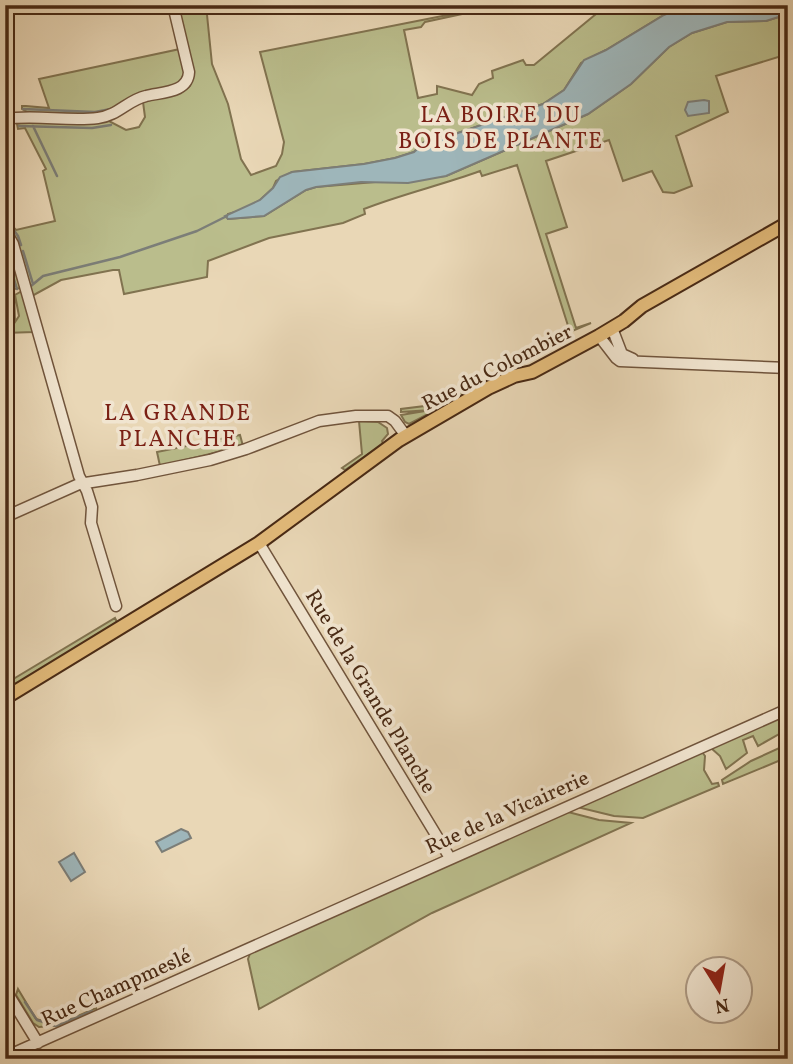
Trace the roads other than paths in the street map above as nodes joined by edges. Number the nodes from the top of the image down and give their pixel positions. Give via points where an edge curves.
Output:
1 (173, 5) edge
2 (5, 119) edge
3 (788, 223) edge
4 (5, 230) edge
5 (612, 328) junction
6 (599, 336) junction
7 (654, 362) junction
8 (788, 368) edge
9 (403, 438) junction
10 (83, 483) junction
11 (5, 517) edge
12 (259, 543) junction
13 (116, 606) dead end
14 (5, 698) edge
15 (788, 709) edge
16 (450, 858) junction
17 (242, 951) joint
18 (5, 989) edge
19 (38, 1043) junction
20 (5, 1057) edge

1 - 2 street via 189,72 181,88 141,97 99,118
3 - 5 main road, Rue du Colombier via 642,306
4 - 10 street via 13,244
5 - 6 main road, Rue du Colombier
5 - 7 street via 625,357
6 - 7 street via 620,361
6 - 9 main road, Rue du Colombier via 532,372 488,388
7 - 8 street
9 - 10 street via 392,418 338,417 210,460
9 - 12 main road, Rue du Colombier
10 - 11 street
10 - 13 street
12 - 14 main road, Rue du Colombier
12 - 16 street, Rue de la Grande Planche
15 - 16 street, Rue de la Vicairerie
16 - 17 street, Rue de la Vicairerie
17 - 19 street, Rue Champmeslé
18 - 19 street
19 - 20 street, Rue Champmeslé

